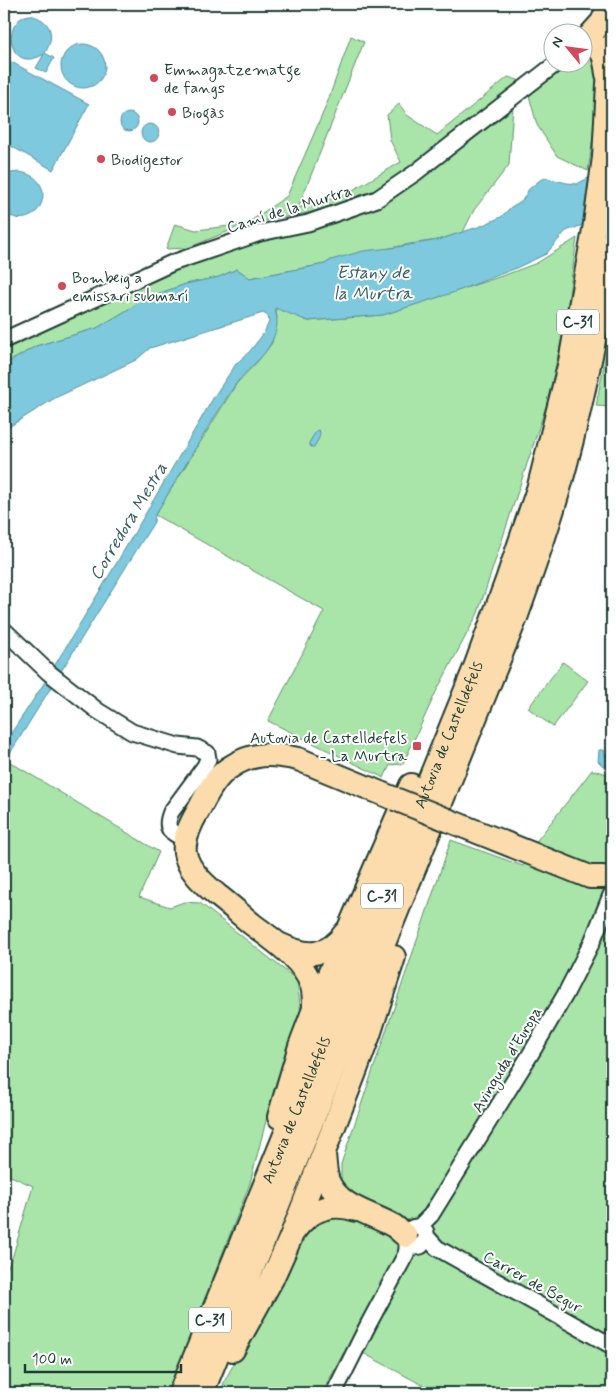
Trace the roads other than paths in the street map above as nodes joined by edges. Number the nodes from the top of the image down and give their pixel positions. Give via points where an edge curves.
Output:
1 (610, 4) edge
2 (594, 31) edge
3 (594, 45) edge
4 (612, 45) edge
5 (545, 72) edge
6 (608, 84) junction
7 (612, 244) edge
8 (612, 275) edge
9 (602, 305) junction
10 (4, 340) edge
11 (507, 580) junction
12 (4, 630) edge
13 (432, 828) junction
14 (186, 839) junction
15 (606, 883) edge
16 (349, 926) junction
17 (278, 944) junction
18 (314, 1009) junction
19 (324, 1154) junction
20 (254, 1212) junction
21 (363, 1212) junction
22 (416, 1237) junction
23 (290, 1239) junction
24 (612, 1346) edge
25 (180, 1393) edge
26 (202, 1393) edge
27 (211, 1393) edge
28 (334, 1393) edge

1 - 2 highway
3 - 6 highway via 602,52
4 - 6 highway, Autovia de Castelldefels / C-31
5 - 10 street, Camí de la Murtra via 377,199 172,263
6 - 11 highway, Autovia de Castelldefels / C-31 via 604,157 595,224 570,362 539,486
7 - 9 highway, Autovia de Castelldefels / C-31
8 - 9 highway
9 - 13 highway, Autovia de Castelldefels / C-31 via 559,488 539,553
11 - 16 highway via 411,783
11 - 20 highway, Autovia de Castelldefels / C-31
12 - 14 street via 53,676 98,711 132,732 207,753 205,766 167,820 172,833
13 - 19 highway via 418,886 369,1036
13 - 26 highway, Autovia de Castelldefels / C-31
14 - 15 highway, bridge via 190,825 226,770 251,756 266,754 298,759
14 - 17 highway via 185,854 198,878
15 - 22 street, Avinguda d'Europa via 602,917 565,994
16 - 17 highway via 335,944 322,952 307,954
16 - 18 highway
17 - 18 highway via 304,972 311,986
18 - 20 highway via 290,1076
19 - 21 highway via 332,1188 343,1200
19 - 23 highway
20 - 25 highway, Autovia de Castelldefels / C-31
21 - 22 highway
21 - 23 highway via 339,1206 316,1211 301,1222
22 - 24 street, Carrer de Begur
22 - 28 street, Avinguda d'Europa
23 - 27 highway

